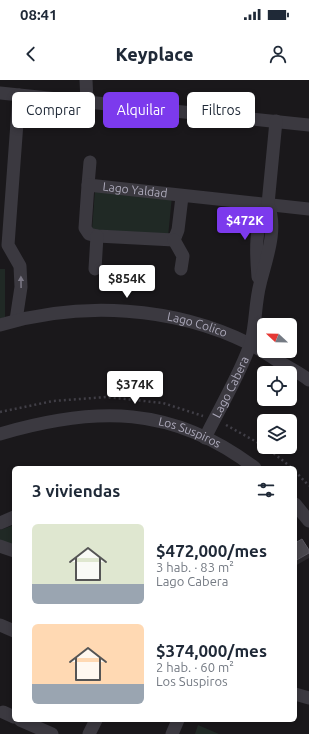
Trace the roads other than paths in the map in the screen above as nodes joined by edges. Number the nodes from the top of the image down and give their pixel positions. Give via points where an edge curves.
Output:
1 (86, 80) edge
2 (86, 92) edge
3 (0, 93) edge
4 (12, 94) edge
5 (95, 103) edge
6 (276, 121) junction
7 (309, 125) edge
8 (17, 128) edge
9 (90, 162) dead end
10 (88, 185) junction
11 (182, 197) junction
12 (268, 204) junction
13 (309, 209) edge
14 (97, 236) junction
15 (174, 240) junction
16 (4, 248) edge
17 (95, 269) dead end
18 (181, 269) dead end
19 (16, 320) junction
20 (0, 325) edge
21 (250, 344) junction
22 (309, 380) edge
23 (0, 434) edge
24 (205, 438) junction
25 (252, 466) edge
26 (297, 506) edge
27 (12, 518) edge
28 (309, 521) edge
29 (0, 523) edge
30 (0, 546) edge
31 (12, 550) edge
32 (0, 625) edge
33 (12, 630) edge
34 (297, 695) edge
35 (309, 698) edge
36 (95, 722) edge
37 (177, 722) edge
38 (25, 726) edge
39 (52, 734) edge
40 (89, 734) edge
41 (172, 734) edge

1 - 2 street
3 - 4 street
5 - 6 street
6 - 7 street
6 - 12 street, Lago Cabera
8 - 16 street
9 - 10 street, Lago Yaldad
10 - 11 street, Lago Yaldad
10 - 14 street, Lago Yaldad via 85,228 90,234
11 - 12 street, Lago Yaldad
11 - 15 street, Lago Yaldad via 178,230
12 - 13 street, Lago Yaldad
12 - 21 street, Lago Cabera via 272,216 272,231 259,287 255,327
14 - 15 street
14 - 17 street
15 - 18 street via 183,256
19 -> 16 street via 21,287 20,266
19 - 20 street, Lago Colico
19 - 21 street, Lago Colico via 81,311 144,313 190,322
21 - 22 street, Lago Colico
21 - 24 street, Lago Cabera
23 - 24 street, Los Suspiros via 68,418 102,415 142,418
24 - 25 street, Los Suspiros
26 - 28 street
27 - 29 street
30 - 31 street
32 - 33 street
34 - 35 street
36 - 40 street
37 - 41 street
38 - 39 street

